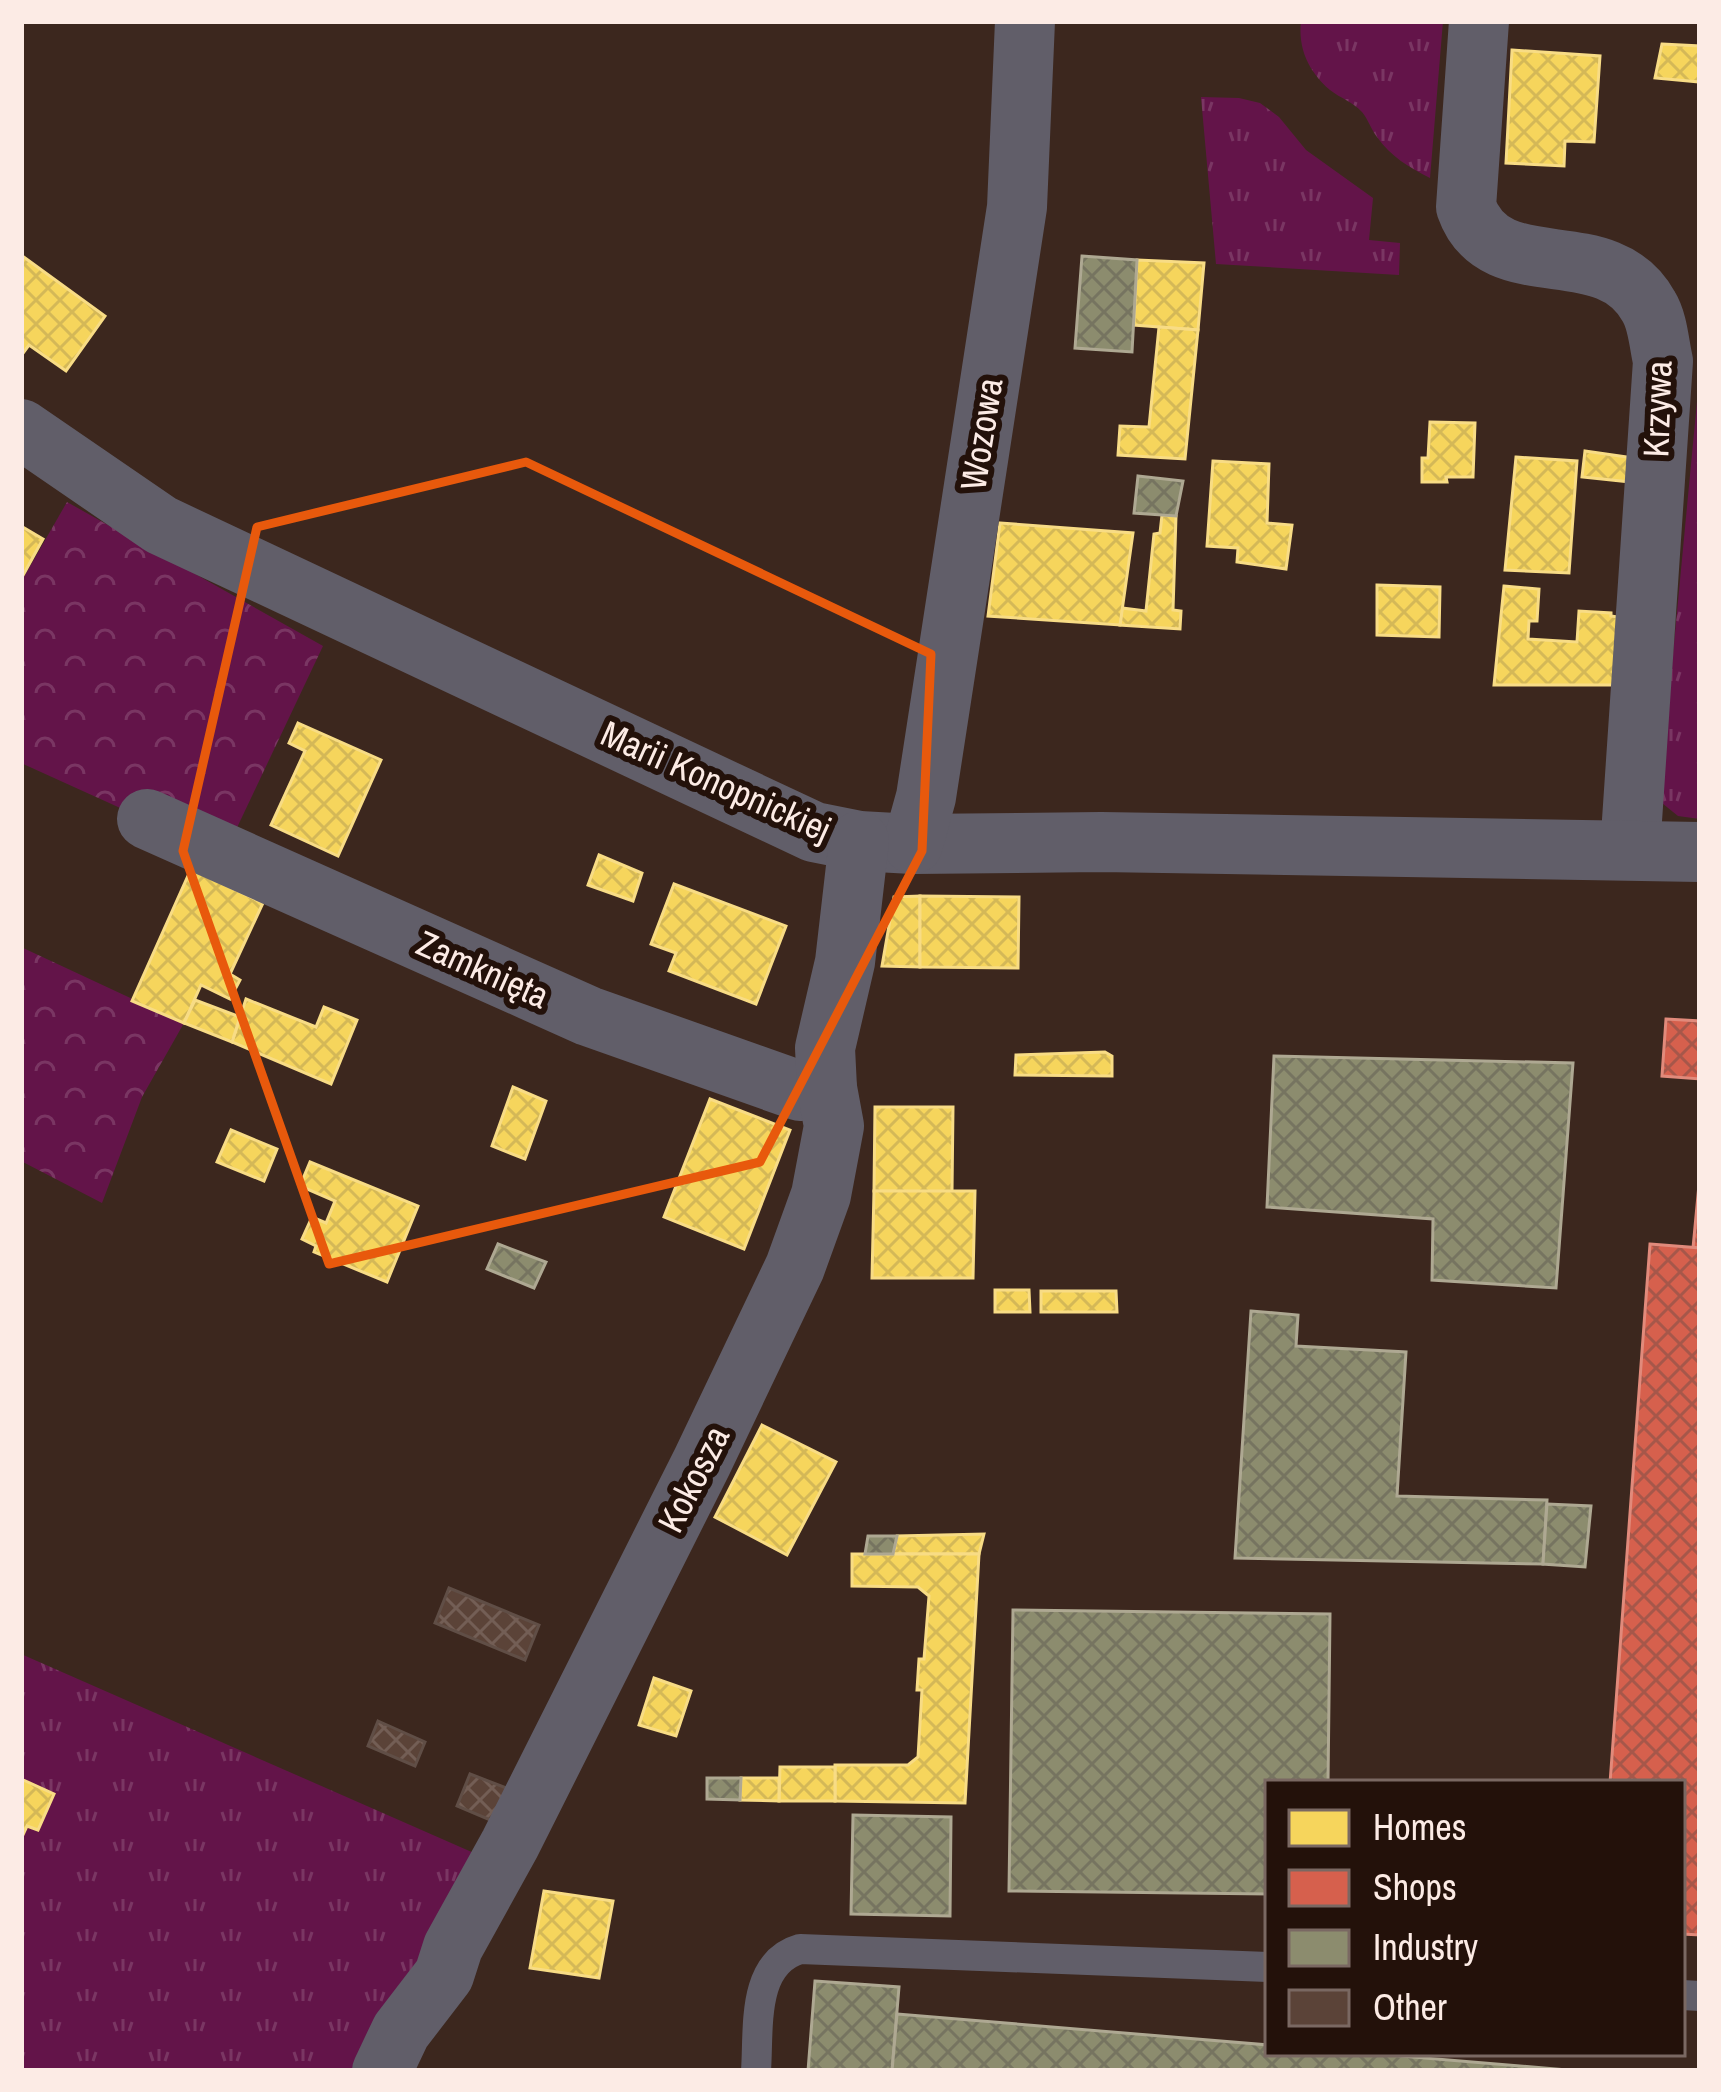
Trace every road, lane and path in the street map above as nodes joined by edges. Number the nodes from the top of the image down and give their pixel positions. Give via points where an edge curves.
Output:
1 (1025, 21) edge
2 (1479, 21) edge
3 (21, 429) edge
4 (148, 819) dead end
5 (886, 843) junction
6 (1630, 850) junction
7 (1700, 853) edge
8 (827, 1088) junction
9 (1265, 1967) edge
10 (382, 2071) edge
11 (756, 2071) edge

1 - 5 street, Wozowa via 1017,207 926,796
2 - 6 street, Krzywa via 1466,207 1472,225 1512,254 1579,261 1619,275 1651,310 1663,361
3 - 5 street, Marii Konopnickiej via 161,525 814,832
4 - 8 street, Zamknięta via 588,1016 800,1091
5 - 6 street, Marii Konopnickiej
5 - 8 street, Kokosza via 845,962 826,1048
6 - 7 street, Marii Konopnickiej
8 - 10 street, Kokosza via 833,1126 795,1267 444,1975
9 - 11 lane via 800,1949 786,1953 765,1979

